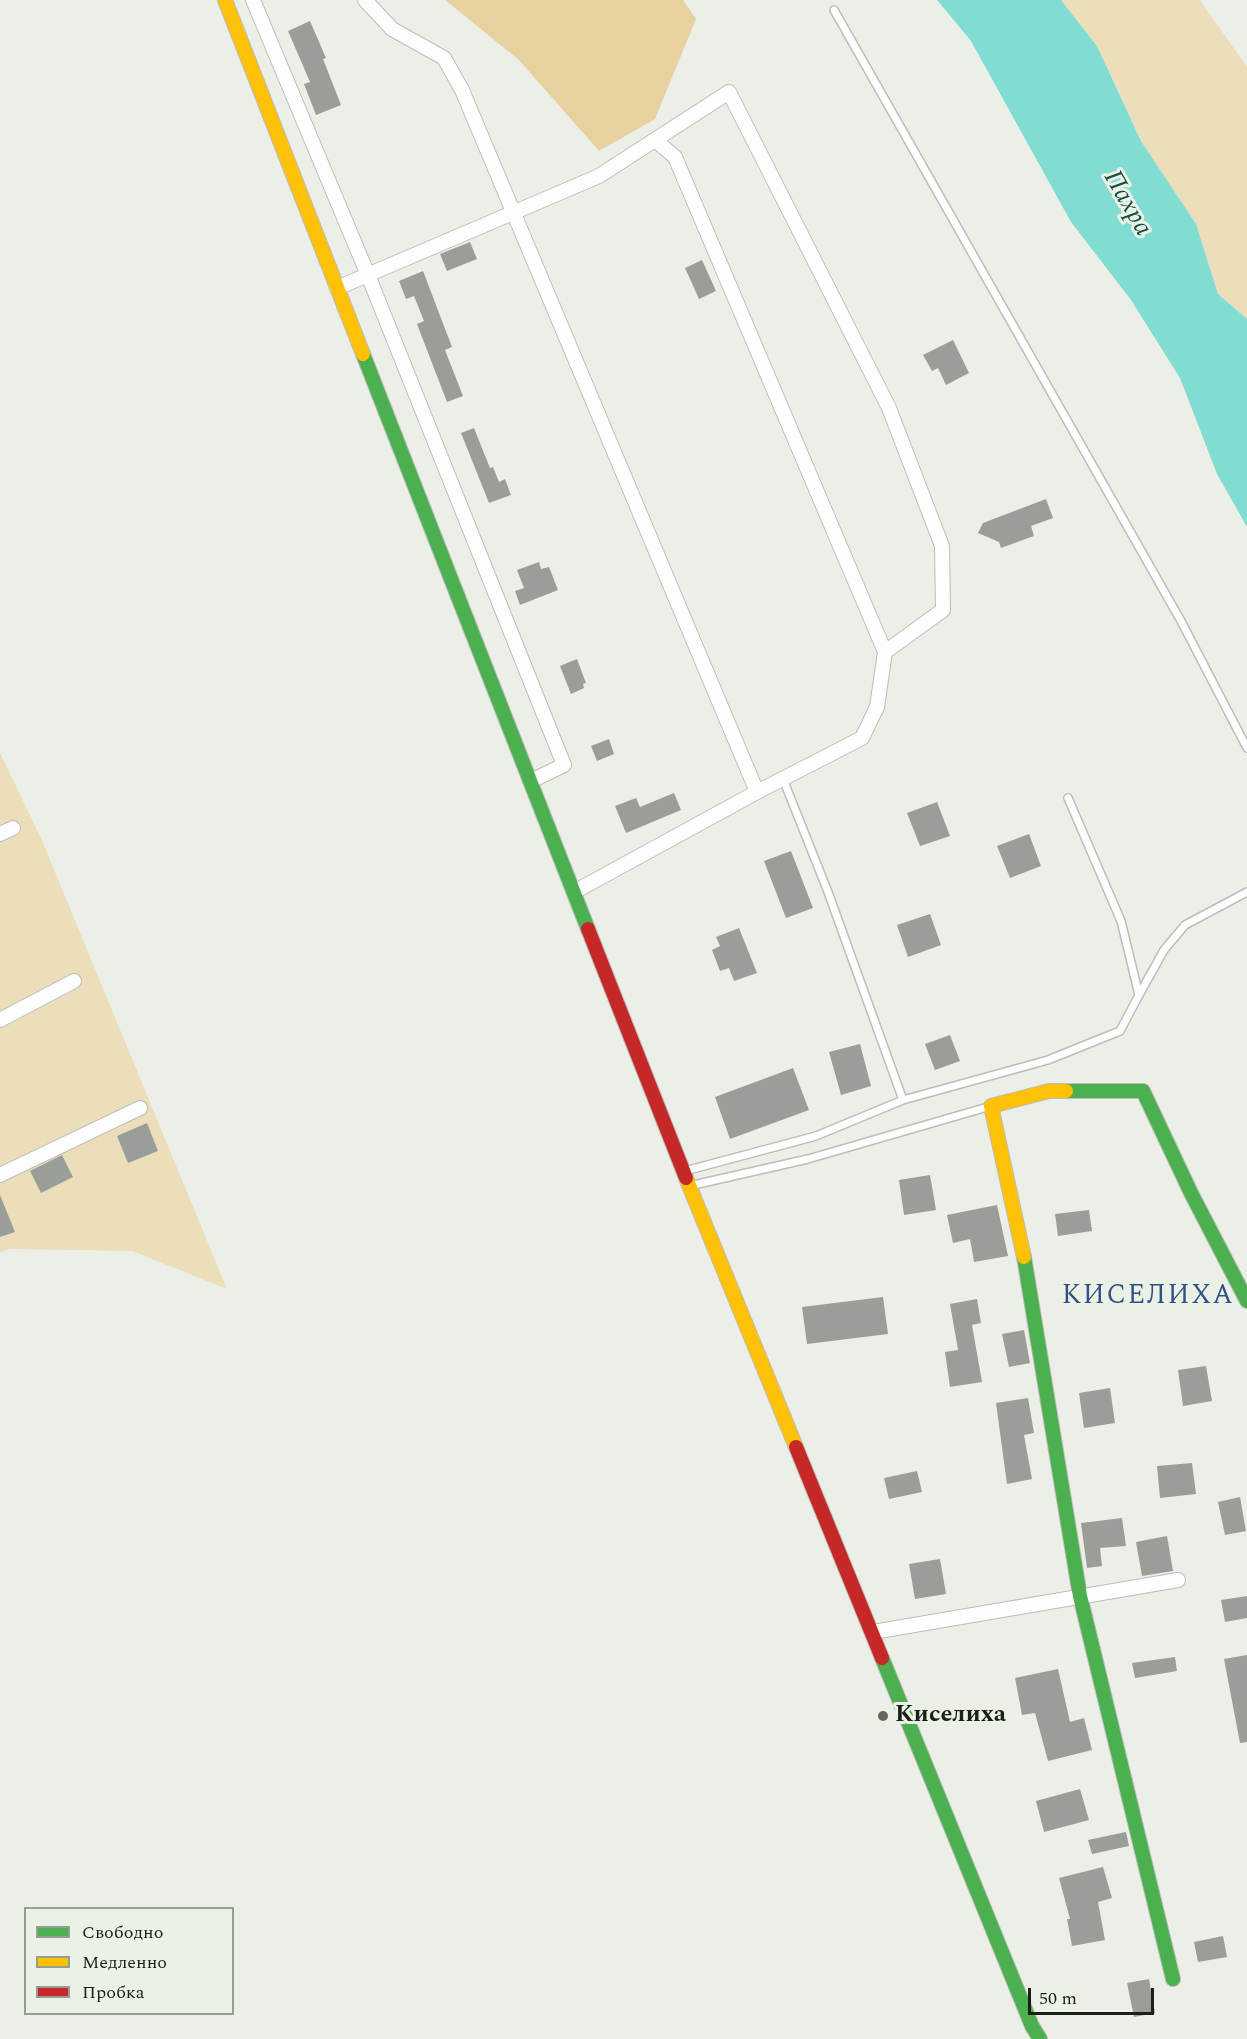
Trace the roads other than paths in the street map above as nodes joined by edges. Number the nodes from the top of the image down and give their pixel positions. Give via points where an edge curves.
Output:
1 (225, 0) edge
2 (253, 0) edge
3 (366, 0) edge
4 (834, 10) dead end
5 (655, 140) junction
6 (513, 213) junction
7 (368, 275) junction
8 (337, 288) junction
9 (885, 652) junction
10 (1247, 748) edge
11 (783, 779) junction
12 (531, 781) junction
13 (757, 792) junction
14 (1068, 798) dead end
15 (574, 892) junction
16 (1247, 892) edge
17 (74, 981) dead end
18 (1139, 995) junction
19 (0, 1020) edge
20 (903, 1100) junction
21 (991, 1106) junction
22 (140, 1108) dead end
23 (684, 1171) junction
24 (0, 1175) edge
25 (689, 1186) junction
26 (1247, 1301) edge
27 (1178, 1580) dead end
28 (1080, 1596) junction
29 (873, 1632) junction
30 (1173, 1979) dead end
31 (1040, 2039) edge

1 - 8 street
2 - 7 street
3 - 6 street via 392,29 444,58 462,90
4 - 10 lane via 1181,621
5 - 6 street via 598,176
5 - 9 street via 675,157
5 - 9 street via 729,92 889,408 942,546 943,610
6 - 7 street
6 - 13 street
7 - 8 street
7 - 12 street via 564,765
8 - 12 street
9 - 11 street via 877,707 862,738
11 - 13 street
11 - 20 lane
12 - 15 street
13 - 15 street
14 - 18 lane via 1121,921
15 - 23 street
16 - 18 lane via 1185,925 1164,950
17 - 19 street
18 - 20 lane via 1120,1030 1048,1060
20 - 23 lane via 816,1136
21 - 25 lane via 808,1159
21 - 26 street via 1049,1091 1143,1091
21 - 28 street via 1020,1232
22 - 24 street
23 - 25 street
25 - 29 street
27 - 28 street
28 - 29 street
28 - 30 street
29 - 31 street

